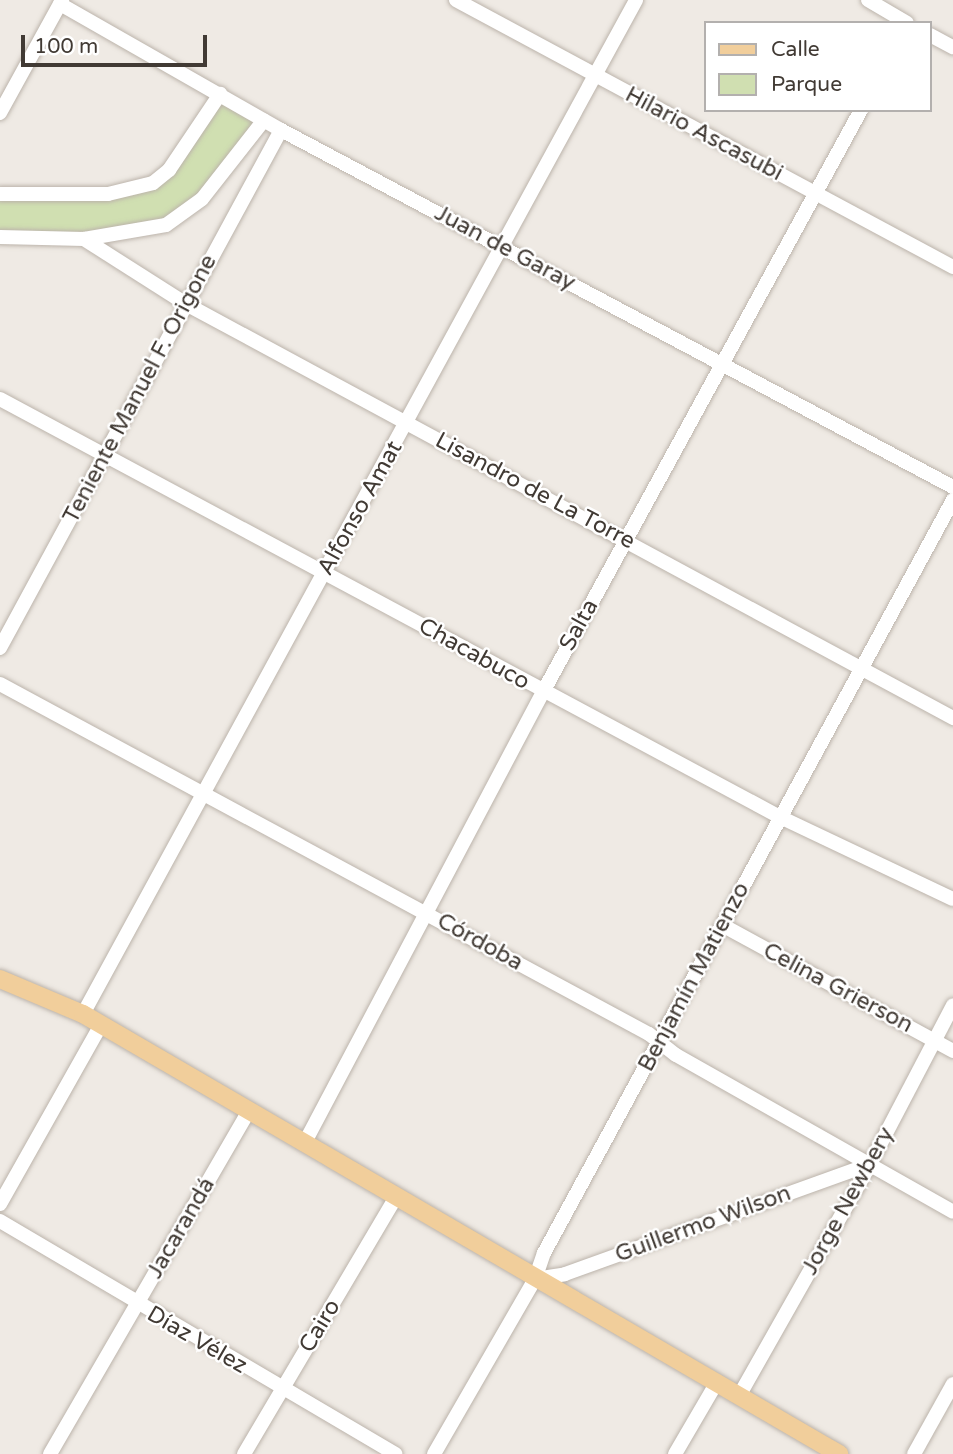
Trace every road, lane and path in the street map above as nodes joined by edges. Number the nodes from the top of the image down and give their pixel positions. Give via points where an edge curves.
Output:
1 (456, 0) edge
2 (636, 0) edge
3 (869, 0) edge
4 (61, 2) edge
5 (904, 21) edge
6 (932, 36) edge
7 (953, 47) edge
8 (594, 75) junction
9 (220, 94) junction
10 (1, 108) edge
11 (860, 112) edge
12 (264, 120) junction
13 (281, 130) junction
14 (816, 193) junction
15 (0, 194) edge
16 (0, 237) edge
17 (84, 239) junction
18 (504, 246) junction
19 (953, 267) edge
20 (186, 304) junction
21 (722, 365) junction
22 (0, 399) edge
23 (406, 423) junction
24 (104, 456) junction
25 (953, 487) edge
26 (953, 500) edge
27 (627, 539) junction
28 (324, 572) junction
29 (0, 648) edge
30 (862, 667) junction
31 (0, 684) edge
32 (543, 692) junction
33 (953, 718) edge
34 (205, 792) junction
35 (780, 817) junction
36 (953, 899) edge
37 (428, 913) junction
38 (722, 925) junction
39 (0, 979) edge
40 (953, 1005) edge
41 (83, 1014) junction
42 (101, 1025) junction
43 (934, 1040) junction
44 (659, 1041) junction
45 (953, 1051) edge
46 (249, 1111) junction
47 (304, 1144) junction
48 (870, 1164) junction
49 (396, 1198) junction
50 (0, 1204) edge
51 (953, 1212) edge
52 (0, 1221) edge
53 (535, 1279) junction
54 (136, 1305) junction
55 (717, 1382) junction
56 (953, 1384) edge
57 (282, 1389) junction
58 (739, 1396) junction
59 (50, 1454) edge
60 (244, 1454) edge
61 (396, 1454) edge
62 (434, 1454) edge
63 (675, 1454) edge
64 (839, 1454) edge
65 (914, 1454) edge

1 - 8 street, Hilario Ascasubi
2 - 8 street, Alfonso Amat
3 - 5 street
4 - 9 street, Juan de Garay
4 - 10 street
6 - 7 street
8 - 14 street, Hilario Ascasubi
8 - 18 street, Alfonso Amat
9 - 12 street, Juan de Garay
9 - 15 street via 169,170 153,183 108,194
11 - 14 street, Salta
12 - 13 street, Juan de Garay
12 - 17 street via 215,184 178,219 152,229
13 - 18 street, Juan de Garay
13 - 20 street, Teniente Manuel F. Origone
14 - 19 street, Hilario Ascasubi
14 - 21 street, Salta
16 - 17 street
17 - 20 street, Lisandro de La Torre
18 - 21 street, Juan de Garay
18 - 23 street, Alfonso Amat
20 - 23 street, Lisandro de La Torre
20 - 24 street, Teniente Manuel F. Origone
21 - 25 street, Juan de Garay
21 - 27 street, Salta
22 - 24 street, Chacabuco
23 - 27 street, Lisandro de La Torre
23 - 28 street, Alfonso Amat
24 - 28 street, Chacabuco
24 - 29 street, Teniente Manuel F. Origone
26 - 30 street, Benjamín Matienzo
27 - 30 street, Lisandro de La Torre
27 - 32 street, Salta
28 - 32 street, Chacabuco
28 - 34 street, Alfonso Amat
30 - 33 street, Lisandro de La Torre
30 - 35 street, Benjamín Matienzo
31 - 34 street, Córdoba
32 - 35 street, Chacabuco
32 - 37 street, Salta
34 - 37 street, Córdoba
34 - 41 street, Alfonso Amat
35 - 36 street, Chacabuco
35 - 38 street, Benjamín Matienzo
37 - 44 street, Córdoba
37 - 47 street, Salta
38 - 43 street, Celina Grierson
38 - 44 street, Benjamín Matienzo
39 - 41 main road
40 - 43 street, Jorge Newbery
41 - 42 main road
42 - 46 main road
42 - 50 street
43 - 45 street, Celina Grierson
43 - 48 street, Jorge Newbery
44 - 48 street, Córdoba
44 - 53 street, Benjamín Matienzo via 544,1253
46 - 47 main road
46 - 54 street, Jacarandá
47 - 49 main road
48 - 51 street, Córdoba
48 - 53 street, Guillermo Wilson via 565,1274
48 - 58 street, Jorge Newbery
49 - 53 main road
49 - 57 street, Cairo
52 - 54 street, Díaz Vélez
53 - 55 main road
53 - 62 street, Benjamín Matienzo
54 - 57 street, Díaz Vélez
54 - 59 street, Jacarandá
55 - 58 main road
55 - 63 street
56 - 65 street
57 - 60 street, Cairo
57 - 61 street, Díaz Vélez
58 - 64 main road

